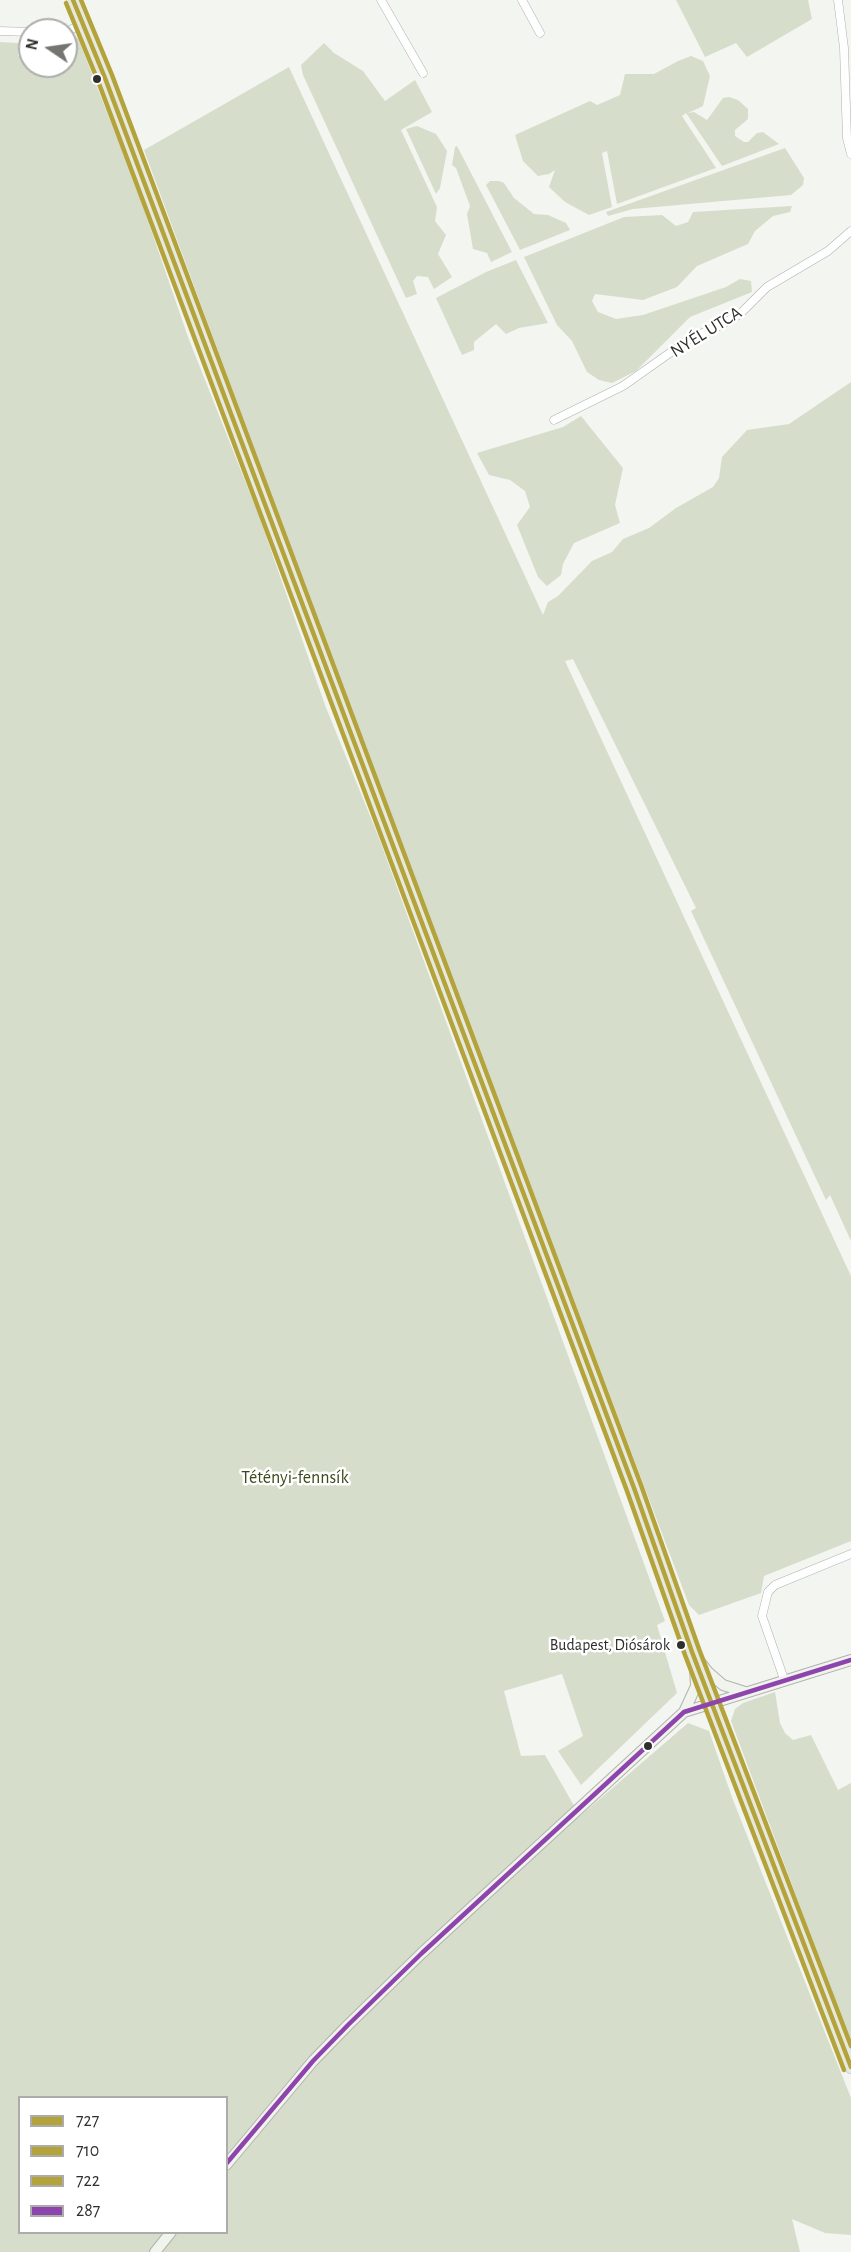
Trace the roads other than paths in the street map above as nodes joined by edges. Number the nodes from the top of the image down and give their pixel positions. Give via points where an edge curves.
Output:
1 (73, 0) edge
2 (381, 0) edge
3 (522, 0) edge
4 (838, 0) edge
5 (84, 23) junction
6 (78, 26) edge
7 (0, 31) edge
8 (18, 32) edge
9 (540, 33) dead end
10 (423, 74) dead end
11 (851, 154) edge
12 (851, 231) edge
13 (554, 420) dead end
14 (851, 1554) edge
15 (692, 1652) junction
16 (851, 1660) edge
17 (784, 1679) junction
18 (745, 1692) junction
19 (712, 1703) junction
20 (684, 1712) junction
21 (851, 2067) edge
22 (228, 2163) edge
23 (169, 2234) edge
24 (155, 2252) edge

1 - 5 main road
2 - 10 street
3 - 9 street
4 - 11 street
5 - 6 street
5 - 15 main road via 626,1466
7 - 8 street
12 - 13 street, NYÉL UTCA via 828,251 767,287 740,314 691,338 622,386
14 - 17 street via 775,1585 768,1592 762,1616
15 - 18 street via 723,1685
15 - 19 main road
15 - 20 street via 696,1686
16 - 17 street
17 - 18 street
18 - 19 street
19 - 20 street
19 - 21 main road
20 - 22 street via 348,2025
23 - 24 street

